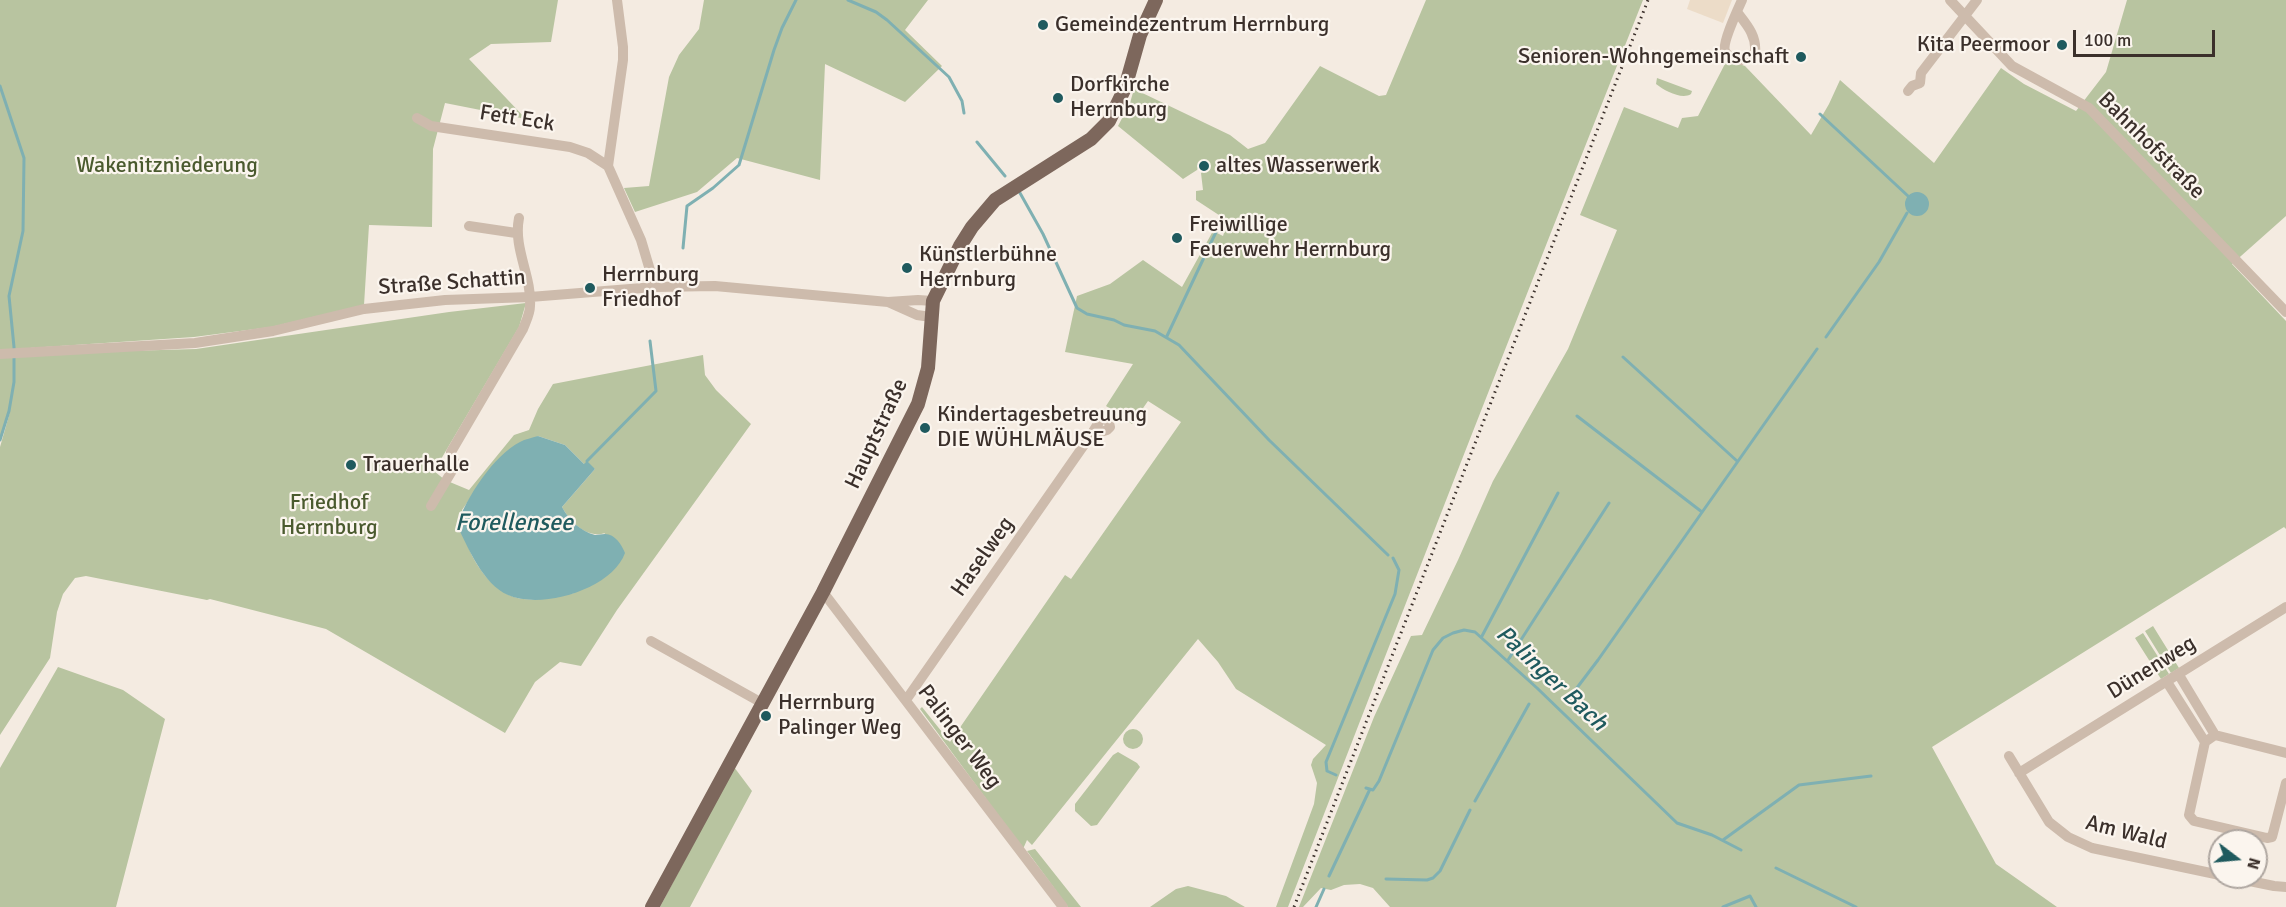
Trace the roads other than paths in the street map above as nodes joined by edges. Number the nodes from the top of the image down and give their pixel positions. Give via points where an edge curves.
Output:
1 (617, 0) edge
2 (1156, 0) edge
3 (1742, 0) edge
4 (1950, 0) edge
5 (1977, 0) edge
6 (1737, 12) junction
7 (1965, 16) junction
8 (1908, 91) dead end
9 (417, 118) dead end
10 (608, 166) junction
11 (519, 218) dead end
12 (469, 226) dead end
13 (516, 233) junction
14 (655, 287) junction
15 (530, 297) junction
16 (933, 301) junction
17 (888, 302) junction
18 (2286, 311) edge
19 (931, 317) junction
20 (5, 353) edge
21 (1091, 435) dead end
22 (431, 506) dead end
23 (823, 592) junction
24 (2286, 607) edge
25 (651, 641) dead end
26 (2179, 675) junction
27 (2167, 682) junction
28 (906, 700) junction
29 (762, 703) junction
30 (2215, 735) junction
31 (2205, 742) junction
32 (2286, 753) edge
33 (2009, 756) dead end
34 (2019, 773) junction
35 (2286, 783) edge
36 (2208, 872) edge
37 (2268, 885) edge
38 (2286, 886) edge
39 (652, 907) edge
40 (1063, 907) edge

1 - 10 street via 623,60
2 - 16 main road, Hauptstraße via 1140,35 1125,88 1109,120 1091,139 1006,191 984,211 952,260
3 - 6 street
4 - 7 street, Bahnhofstraße
5 - 7 street
6 - 6 street via 1751,29 1756,45 1755,53 1741,60 1726,54 1724,48
7 - 8 street via 1922,73 1920,83
7 - 18 street, Bahnhofstraße via 2012,66 2089,108
9 - 10 street, Fett Eck via 431,126 576,149
10 - 14 street via 640,240
11 - 13 street
12 - 13 street
13 - 15 street
14 - 15 street, Straße Schattin
14 - 17 street, Straße Schattin via 764,289
15 - 20 street, Straße Schattin via 445,300 364,309 273,331 195,344
15 - 22 street via 523,329 451,452 456,464
16 - 17 street, Straße Schattin
16 - 19 main road, Hauptstraße
17 - 19 street, Straße Schattin
19 - 23 main road, Hauptstraße via 928,368 918,404
21 - 28 street, Haselweg
23 - 28 street, Palinger Weg
23 - 29 main road, Hauptstraße
24 - 26 street, Dünenweg
25 - 29 street
26 - 27 street, Dünenweg
26 - 30 street
27 - 31 street
27 - 34 street, Dünenweg
28 - 40 street, Palinger Weg
29 - 39 main road, Hauptstraße
30 - 31 street
30 - 32 street
31 - 35 street via 2189,815 2194,821 2272,837
33 - 34 street, Am Wald
34 - 36 street, Am Wald via 2049,822 2080,844
37 - 38 street

